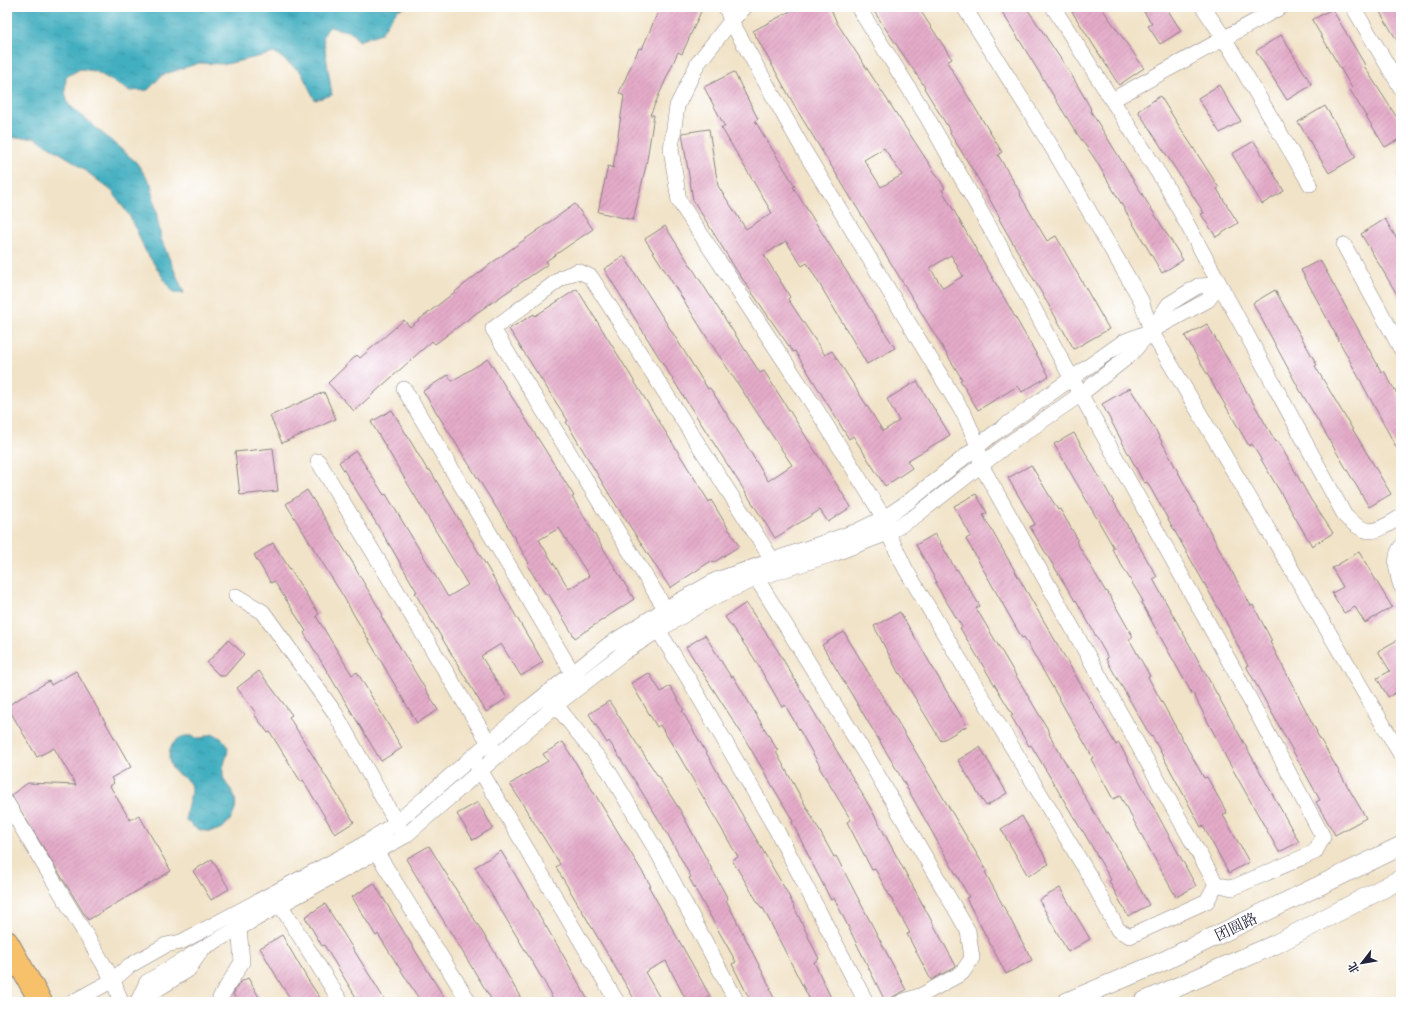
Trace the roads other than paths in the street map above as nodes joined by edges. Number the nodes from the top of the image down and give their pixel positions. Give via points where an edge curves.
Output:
1 (745, 7) edge
2 (858, 7) edge
3 (964, 7) edge
4 (1053, 7) edge
5 (1203, 7) edge
6 (1282, 7) edge
7 (1353, 7) edge
8 (728, 14) edge
9 (1224, 38) junction
10 (1401, 88) edge
11 (1112, 100) junction
12 (1310, 184) dead end
13 (1344, 245) dead end
14 (1219, 284) junction
15 (1151, 331) junction
16 (1401, 349) edge
17 (1072, 379) junction
18 (404, 389) dead end
19 (1081, 394) junction
20 (978, 446) junction
21 (318, 461) dead end
22 (981, 466) junction
23 (1401, 516) edge
24 (884, 518) junction
25 (888, 533) junction
26 (1401, 547) edge
27 (776, 565) junction
28 (754, 573) junction
29 (1401, 586) edge
30 (236, 596) dead end
31 (665, 609) junction
32 (673, 621) junction
33 (655, 624) junction
34 (572, 672) junction
35 (583, 684) junction
36 (546, 693) junction
37 (556, 705) junction
38 (488, 743) junction
39 (497, 755) junction
40 (1401, 756) edge
41 (472, 757) junction
42 (481, 770) junction
43 (7, 803) edge
44 (396, 823) junction
45 (405, 836) junction
46 (1401, 846) edge
47 (373, 847) junction
48 (1401, 879) edge
49 (1216, 884) junction
50 (276, 899) junction
51 (236, 921) junction
52 (7, 942) edge
53 (113, 980) junction
54 (41, 1002) edge
55 (73, 1002) edge
56 (121, 1002) edge
57 (138, 1002) edge
58 (221, 1002) edge
59 (341, 1002) edge
60 (469, 1002) edge
61 (617, 1002) edge
62 (737, 1002) edge
63 (866, 1002) edge
64 (901, 1002) edge
65 (1067, 1002) edge
66 (1143, 1002) edge

1 - 8 street
2 - 17 street via 927,117
3 - 15 street via 1053,149 1141,300
4 - 11 street
5 - 9 street
6 - 9 street
7 - 10 street
8 - 20 street via 803,150 965,416
8 - 24 street via 698,63 677,106 671,149 679,201 818,412
9 - 11 street
9 - 12 street
11 - 14 street via 1166,184
13 - 16 street
14 - 15 street via 1208,300
14 - 23 street via 1345,516 1358,529 1376,532
15 - 17 street via 1123,342
15 - 19 street via 1130,355
15 - 40 street
17 - 19 street
17 - 20 street
18 - 34 street
19 - 22 street
19 - 49 street via 1233,668 1323,837 1315,852 1232,888
20 - 22 street
20 - 24 street
21 - 38 street
22 - 25 street via 914,517
22 - 49 street
24 - 25 street
24 - 27 street
25 - 27 street via 836,554
25 - 49 street via 906,570 1086,870 1118,930 1130,936 1207,901
26 - 29 street via 1397,552
27 - 28 street
27 - 31 street via 591,277 578,271 563,277 493,329
28 - 31 street via 716,580
28 - 32 street
28 - 64 street via 870,762 968,931 972,958 962,973 922,995
30 - 44 street via 263,612 335,713
31 - 32 street
31 - 33 street
32 - 33 street
33 - 34 street via 608,645
33 - 35 street
33 - 63 street via 777,831
34 - 35 street
34 - 36 street
35 - 37 street
36 - 37 street
36 - 38 street
37 - 39 street
37 - 62 street via 608,770 660,855
38 - 39 street
38 - 41 street
39 - 42 street
41 - 42 street
41 - 44 street
42 - 45 street
42 - 61 street
43 - 53 street
44 - 45 street
44 - 47 street
45 - 47 street
46 - 65 street, 团圆路 via 1164,961
47 - 50 street
47 - 60 street
48 - 66 street, 团圆路 via 1274,945
50 - 51 street
50 - 59 street
51 - 53 street via 181,942 170,955 134,974
51 - 57 street via 203,948 147,982
51 - 58 street via 242,962 220,998
52 - 54 highway
53 - 55 street
53 - 56 street

